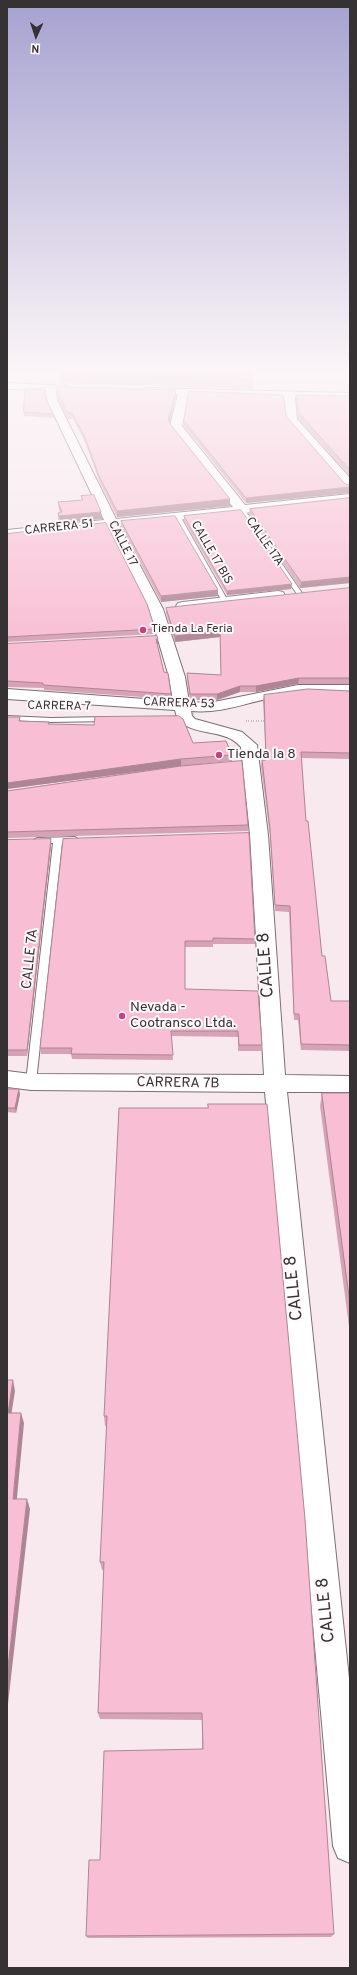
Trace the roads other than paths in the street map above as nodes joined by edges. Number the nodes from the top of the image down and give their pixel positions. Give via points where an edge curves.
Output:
1 (83, 463) edge
2 (204, 463) edge
3 (331, 463) edge
4 (350, 485) edge
5 (350, 498) edge
6 (242, 510) junction
7 (177, 516) junction
8 (111, 522) junction
9 (7, 534) edge
10 (314, 592) edge
11 (299, 593) junction
12 (225, 601) junction
13 (156, 609) junction
14 (350, 690) edge
15 (7, 694) edge
16 (185, 712) junction
17 (7, 718) edge
18 (120, 719) edge
19 (58, 840) junction
20 (81, 840) edge
21 (29, 841) edge
22 (7, 1079) edge
23 (31, 1082) junction
24 (350, 1084) edge
25 (274, 1085) junction
26 (350, 1846) edge

1 - 8 street, CALLE 17
2 - 6 street, CALLE 17A
3 - 4 street
5 - 6 street, CARRERA 51
6 - 7 street, CARRERA 51
6 - 11 lane, CALLE 17A
7 - 8 street, CARRERA 51
7 - 12 lane, CALLE 17 BIS
8 - 9 street, CARRERA 51
8 - 13 street, CALLE 17
10 - 11 street
11 - 12 street
12 - 13 street
13 - 16 street, CALLE 17 via 161,638
14 - 16 street, CARRERA 53 via 291,690
15 - 16 street, CARRERA 53
16 - 25 street, CALLE 8 via 189,722 237,728 249,745 247,763
17 - 18 lane, CARRERA 7
19 - 20 lane
19 - 21 lane
19 - 23 lane, CALLE 7A
22 - 23 street, CARRERA 7B
23 - 25 street, CARRERA 7B
24 - 25 street, CARRERA 7B
25 - 26 street, CALLE 8

